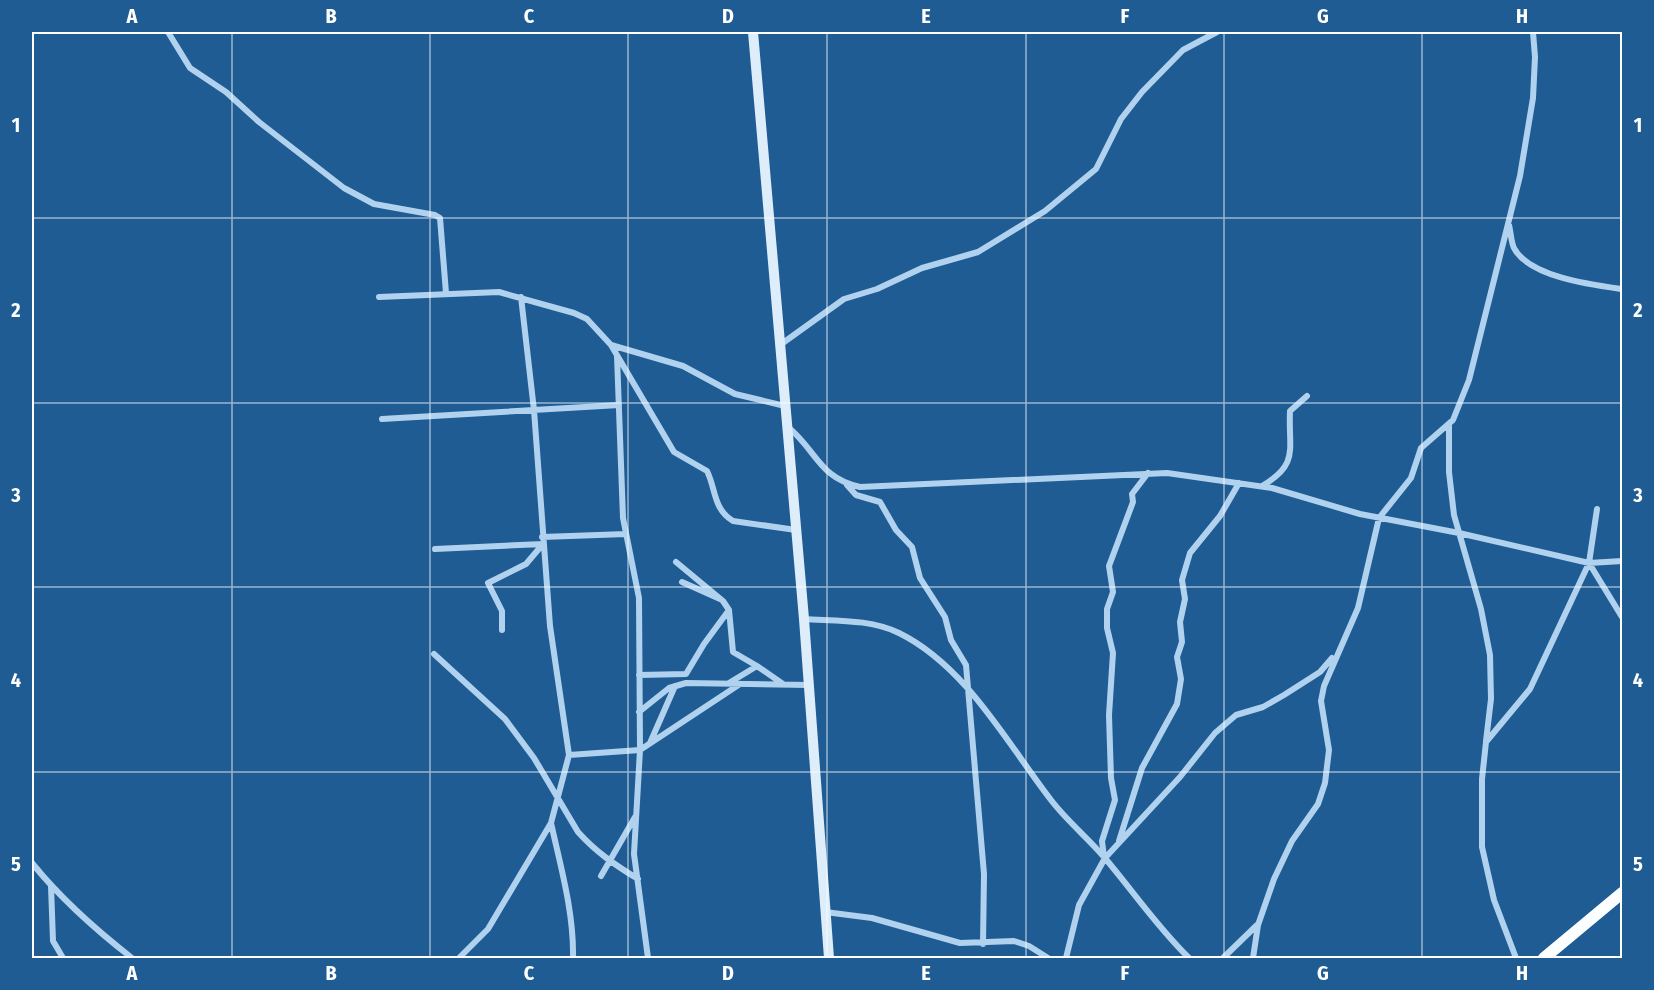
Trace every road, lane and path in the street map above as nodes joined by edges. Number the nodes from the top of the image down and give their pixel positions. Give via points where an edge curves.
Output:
1 (168, 32) edge
2 (753, 32) edge
3 (1217, 32) edge
4 (1533, 32) edge
5 (1509, 222) junction
6 (1623, 289) edge
7 (446, 293) junction
8 (379, 297) dead end
9 (521, 297) junction
10 (612, 345) junction
11 (780, 345) junction
12 (616, 356) junction
13 (1307, 396) dead end
14 (619, 405) junction
15 (785, 406) junction
16 (534, 410) junction
17 (382, 419) dead end
18 (1449, 426) junction
19 (788, 427) junction
20 (1148, 473) junction
21 (1239, 483) junction
22 (847, 484) junction
23 (1261, 487) junction
24 (1597, 508) dead end
25 (1379, 518) junction
26 (796, 530) junction
27 (1459, 533) junction
28 (626, 534) junction
29 (542, 540) junction
30 (435, 549) dead end
31 (1623, 561) edge
32 (676, 562) dead end
33 (1588, 563) junction
34 (682, 582) dead end
35 (721, 600) junction
36 (729, 610) junction
37 (1623, 617) edge
38 (804, 619) junction
39 (502, 630) dead end
40 (1340, 649) junction
41 (434, 654) dead end
42 (757, 666) junction
43 (639, 675) junction
44 (729, 683) junction
45 (740, 684) junction
46 (783, 684) junction
47 (675, 685) junction
48 (808, 685) junction
49 (966, 688) junction
50 (639, 712) junction
51 (1486, 742) junction
52 (650, 743) junction
53 (640, 750) junction
54 (569, 755) junction
55 (558, 795) junction
56 (636, 815) junction
57 (551, 824) junction
58 (1118, 844) junction
59 (1104, 858) junction
60 (608, 860) junction
61 (32, 863) edge
62 (601, 876) dead end
63 (638, 879) junction
64 (51, 886) junction
65 (1623, 893) edge
66 (825, 912) junction
67 (1258, 925) junction
68 (983, 944) junction
69 (63, 958) edge
70 (132, 958) edge
71 (459, 958) edge
72 (573, 958) edge
73 (648, 958) edge
74 (829, 958) edge
75 (1048, 958) edge
76 (1066, 958) edge
77 (1189, 958) edge
78 (1223, 958) edge
79 (1252, 958) edge
80 (1516, 958) edge
81 (1544, 958) edge

1 - 7 street via 190,68 226,92 344,188 374,204 440,219
2 - 11 main road
3 - 11 street via 1183,50 1142,92 1121,119 1096,169 1045,211 978,252 922,268 844,299
4 - 5 street via 1533,98
5 - 6 street via 1513,247 1534,268
5 - 18 street via 1469,380
7 - 8 street
7 - 9 street via 499,292
9 - 10 street via 587,320
9 - 16 street
10 - 12 street
10 - 15 street via 683,366 735,394
11 - 15 main road
12 - 14 street
12 - 26 street via 669,445 686,461 707,471 717,506 724,516 733,521
13 - 23 street via 1290,411 1291,458 1277,477
14 - 16 street
14 - 28 street
15 - 19 main road
16 - 17 street
16 - 29 street
18 - 25 street via 1421,448 1411,478
18 - 27 street via 1449,472
19 - 22 street via 823,470
19 - 26 main road
20 - 21 street
20 - 22 street via 889,488
20 - 59 street via 1132,494 1133,502 1109,566 1113,592 1107,609 1107,628 1113,653 1109,715 1115,800 1102,841
21 - 23 street
21 - 58 street via 1220,516 1190,553 1182,580 1185,599 1177,657 1181,679 1177,704 1142,768
22 - 49 street via 856,495 880,502 896,531 912,547 920,578 945,617 951,640 966,665
23 - 25 street
24 - 33 street
25 - 27 street
25 - 40 street via 1358,608
26 - 38 main road
27 - 33 street
27 - 51 street via 1490,655 1491,699
28 - 29 street
28 - 43 street via 639,598
29 - 30 street
29 - 39 street via 526,564 488,584 501,611
29 - 54 street
31 - 33 street
32 - 35 street
33 - 37 street
33 - 51 street via 1530,689
34 - 35 street
35 - 36 street
36 - 42 street via 733,651
36 - 43 street via 686,674
38 - 48 main road
38 - 49 street via 856,622 897,632 934,655
40 - 58 street via 1320,672 1263,707 1236,715 1215,733
40 - 67 street via 1321,701 1329,750 1325,783 1311,816 1285,854
41 - 55 street via 506,720
42 - 44 street
42 - 46 street
43 - 50 street
44 - 45 street
44 - 47 street
45 - 46 street
45 - 52 street
46 - 48 street
47 - 50 street
47 - 52 street
48 - 66 main road
49 - 59 street via 1052,802
49 - 68 street via 981,839
50 - 53 street
51 - 80 street via 1482,847 1494,900
52 - 53 street
53 - 54 street
53 - 56 street
54 - 55 street
55 - 57 street
55 - 60 street via 578,832
56 - 60 street
56 - 63 street via 634,854
57 - 71 street via 488,929
57 - 72 street via 573,930
58 - 59 street
59 - 76 street via 1079,905
59 - 77 street via 1138,903
60 - 62 street
60 - 63 street
61 - 64 street
63 - 73 street
64 - 69 street via 53,941
64 - 70 street via 101,935
65 - 81 highway
66 - 68 street via 872,918 960,942
66 - 74 main road
67 - 78 street
67 - 79 street
68 - 75 street via 1014,942

